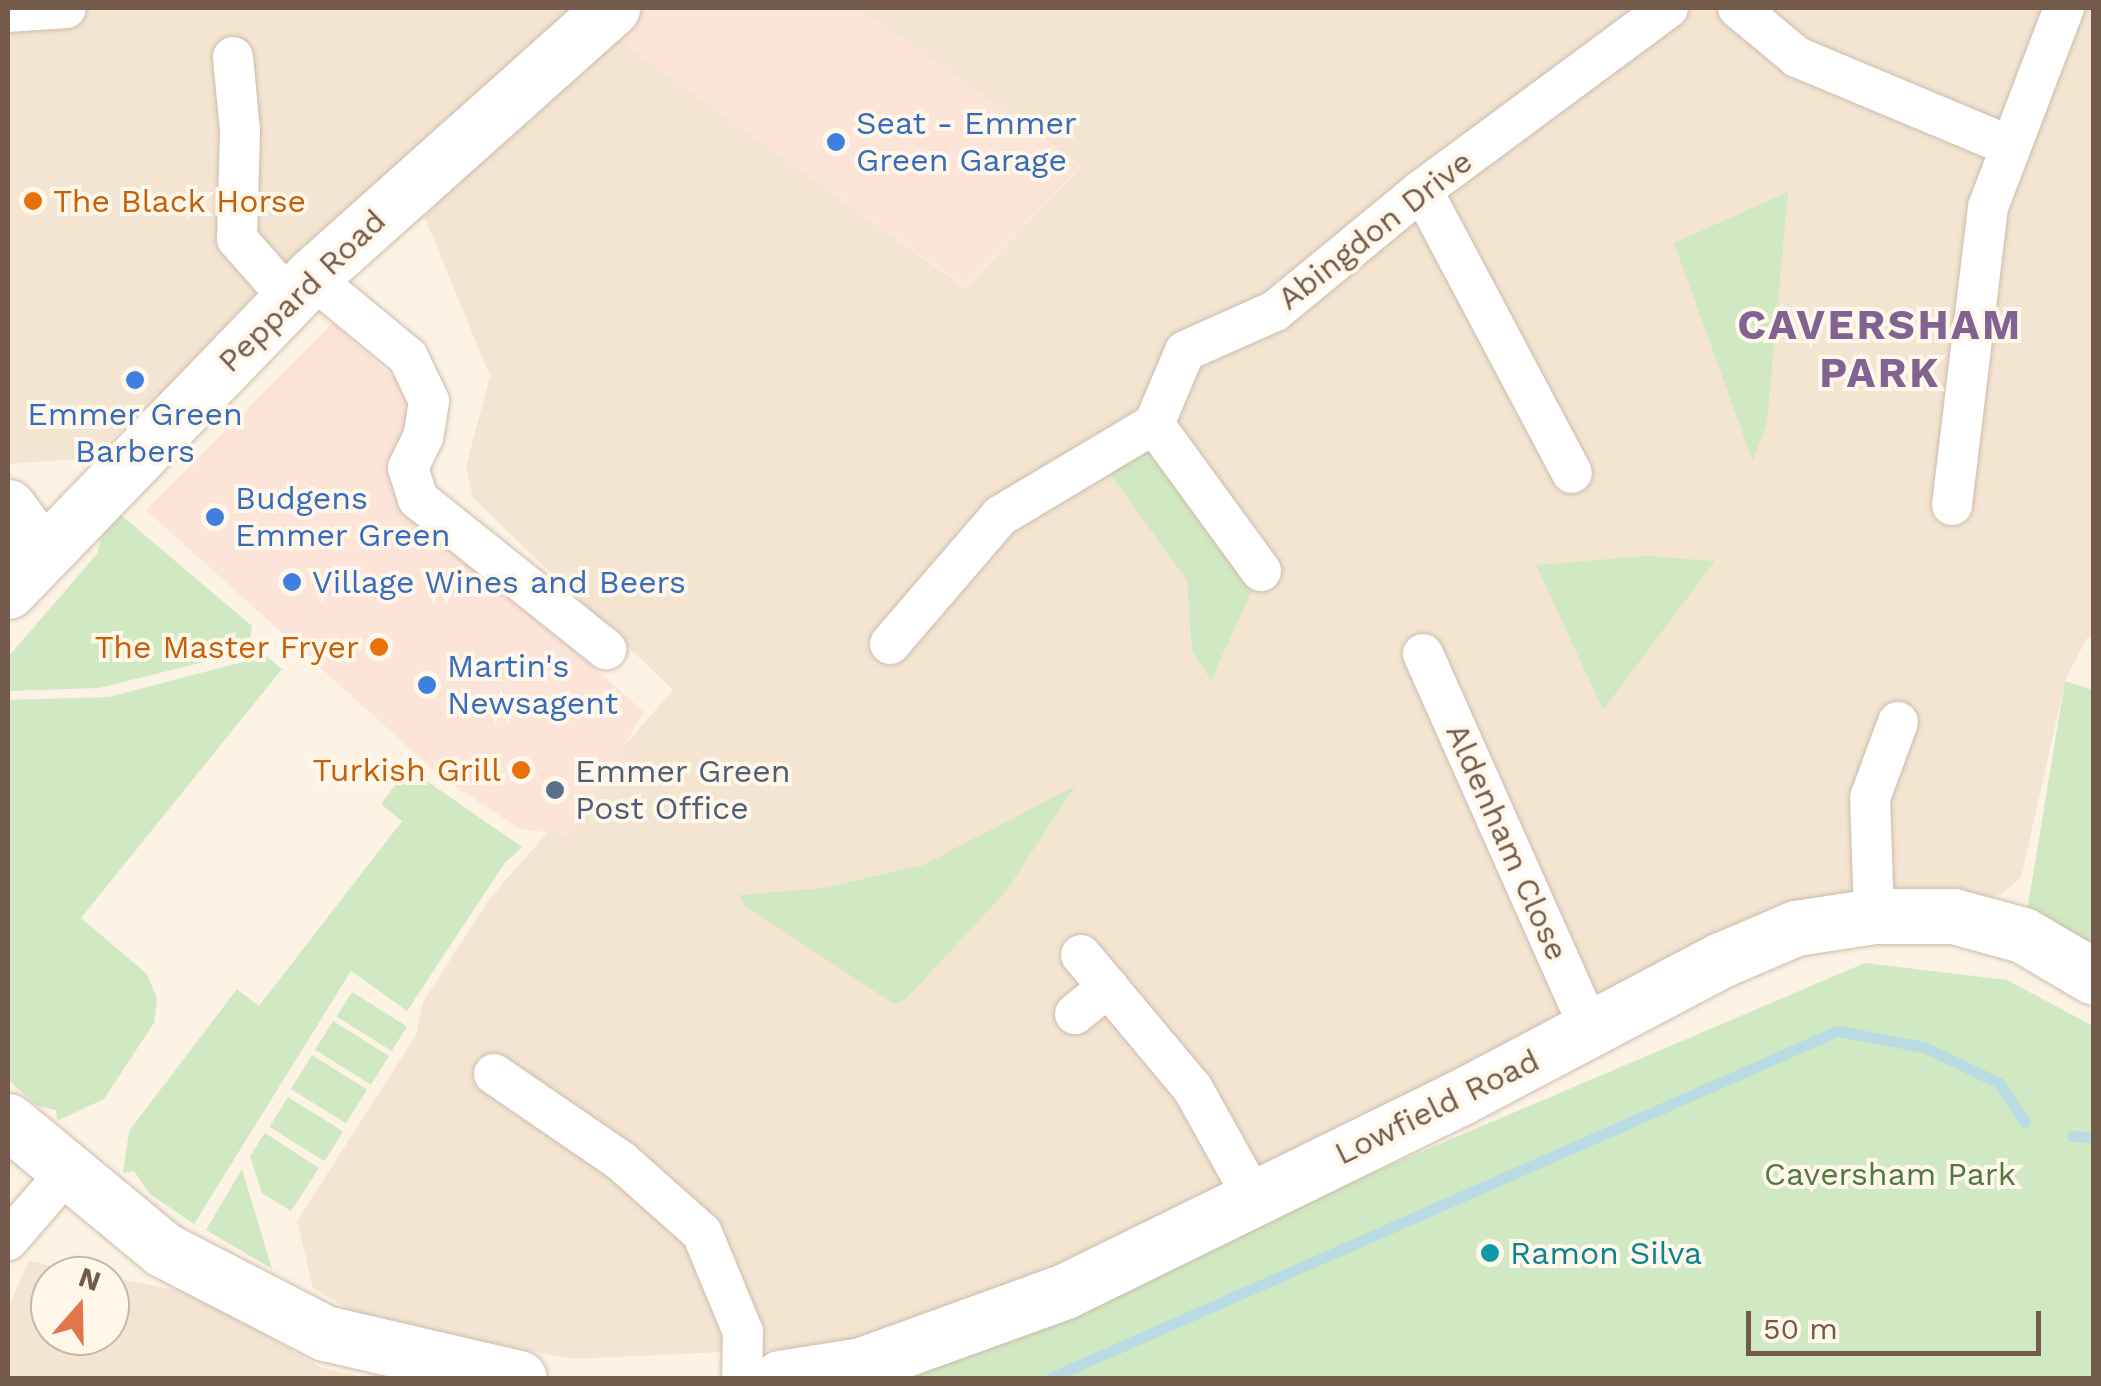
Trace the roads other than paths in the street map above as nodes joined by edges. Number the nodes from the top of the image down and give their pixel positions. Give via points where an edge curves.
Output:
1 (66, 8) edge
2 (612, 8) edge
3 (1668, 8) edge
4 (1738, 8) edge
5 (2064, 8) edge
6 (8, 12) edge
7 (233, 57) dead end
8 (2010, 146) junction
9 (1422, 190) junction
10 (301, 288) junction
11 (1154, 424) junction
12 (1572, 472) dead end
13 (1952, 504) dead end
14 (8, 507) edge
15 (1260, 571) dead end
16 (26, 574) edge
17 (890, 644) dead end
18 (606, 650) dead end
19 (1423, 654) dead end
20 (1898, 722) dead end
21 (1874, 916) junction
22 (1081, 955) dead end
23 (2094, 977) edge
24 (1108, 987) junction
25 (1075, 1014) dead end
26 (1592, 1031) junction
27 (494, 1074) dead end
28 (8, 1122) edge
29 (66, 1173) junction
30 (1252, 1195) junction
31 (8, 1240) edge
32 (519, 1378) edge
33 (742, 1378) edge
34 (780, 1378) edge

1 - 6 street
2 - 10 street, Peppard Road
3 - 9 street, Abingdon Drive
4 - 8 street via 1797,57
5 - 8 street
7 - 10 street via 240,131 237,239
8 - 13 street via 1988,207
9 - 11 street, Abingdon Drive via 1275,311 1185,351
9 - 12 street
10 - 16 street, Peppard Road
10 - 18 street via 408,358 429,401 424,437 408,468 418,499
11 - 15 street
11 - 17 street via 1000,516
14 - 16 street
19 - 26 street, Aldenham Close
20 - 21 street via 1870,798
21 - 23 street, Lowfield Road via 1952,916 1988,925 2023,935
21 - 26 street, Lowfield Road via 1796,928
22 - 24 street
24 - 25 street
24 - 30 street via 1193,1089
26 - 30 street, Lowfield Road
27 - 33 street via 620,1161 702,1234 744,1332
28 - 29 street
29 - 31 street
29 - 32 street via 178,1259 325,1334
30 - 34 street, Lowfield Road via 1066,1291 861,1366

